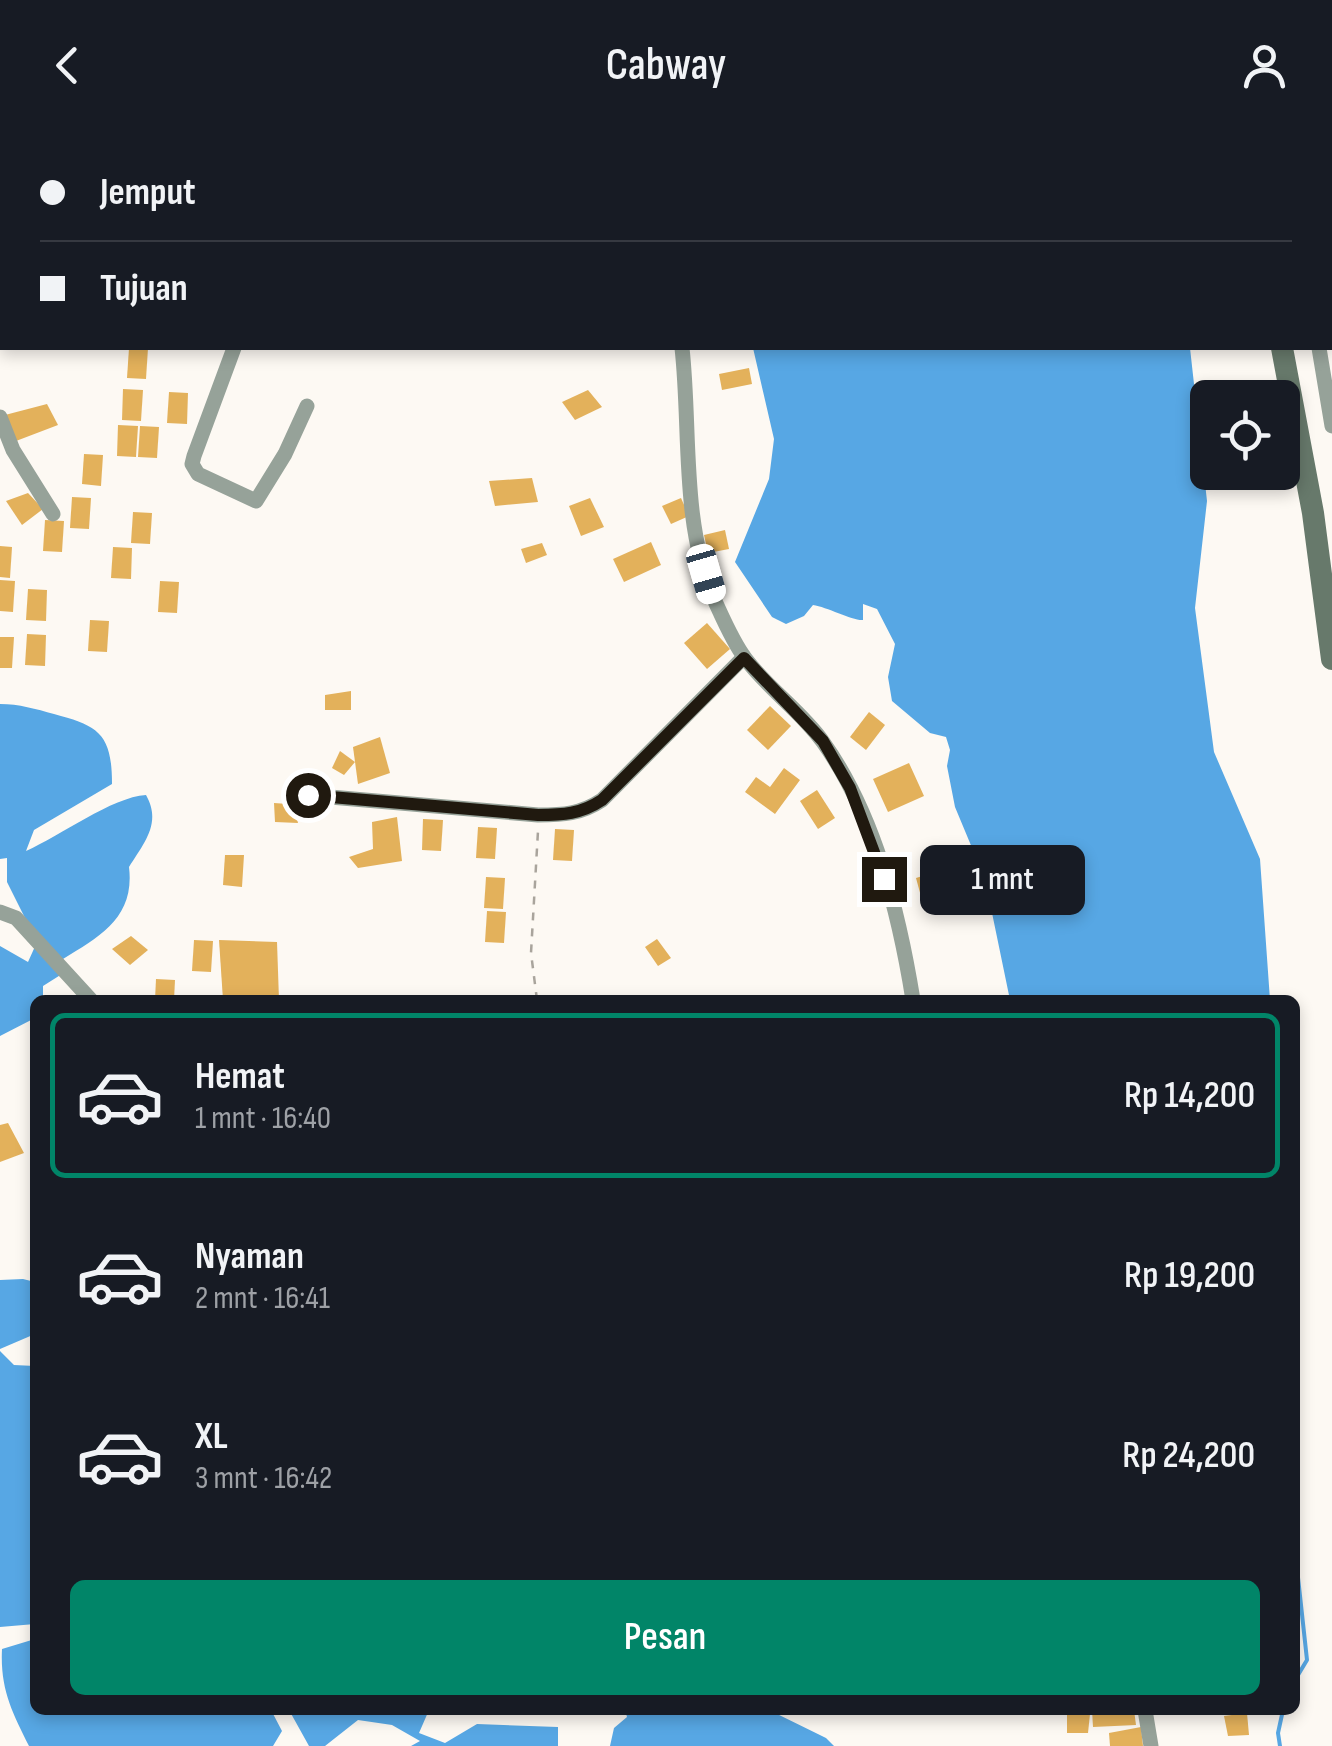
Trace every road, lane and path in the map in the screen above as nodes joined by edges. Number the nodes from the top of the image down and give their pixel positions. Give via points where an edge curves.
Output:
1 (233, 350) edge
2 (682, 350) edge
3 (1282, 350) edge
4 (1319, 350) edge
5 (307, 406) dead end
6 (0, 417) edge
7 (1332, 426) edge
8 (53, 514) dead end
9 (744, 658) junction
10 (1332, 659) edge
11 (308, 795) dead end
12 (538, 815) junction
13 (0, 912) edge
14 (87, 995) edge
15 (536, 995) edge
16 (911, 995) edge
17 (1146, 1715) edge
18 (1152, 1746) edge

1 - 5 street via 194,456 198,474 256,502
2 - 9 street via 700,552 712,594
3 - 10 street
4 - 7 street
6 - 8 street
9 - 12 street via 602,800 587,810
9 - 16 street via 823,741 850,788 903,940
11 - 12 street
12 - 15 path via 531,953
13 - 14 street via 16,918
17 - 18 street

